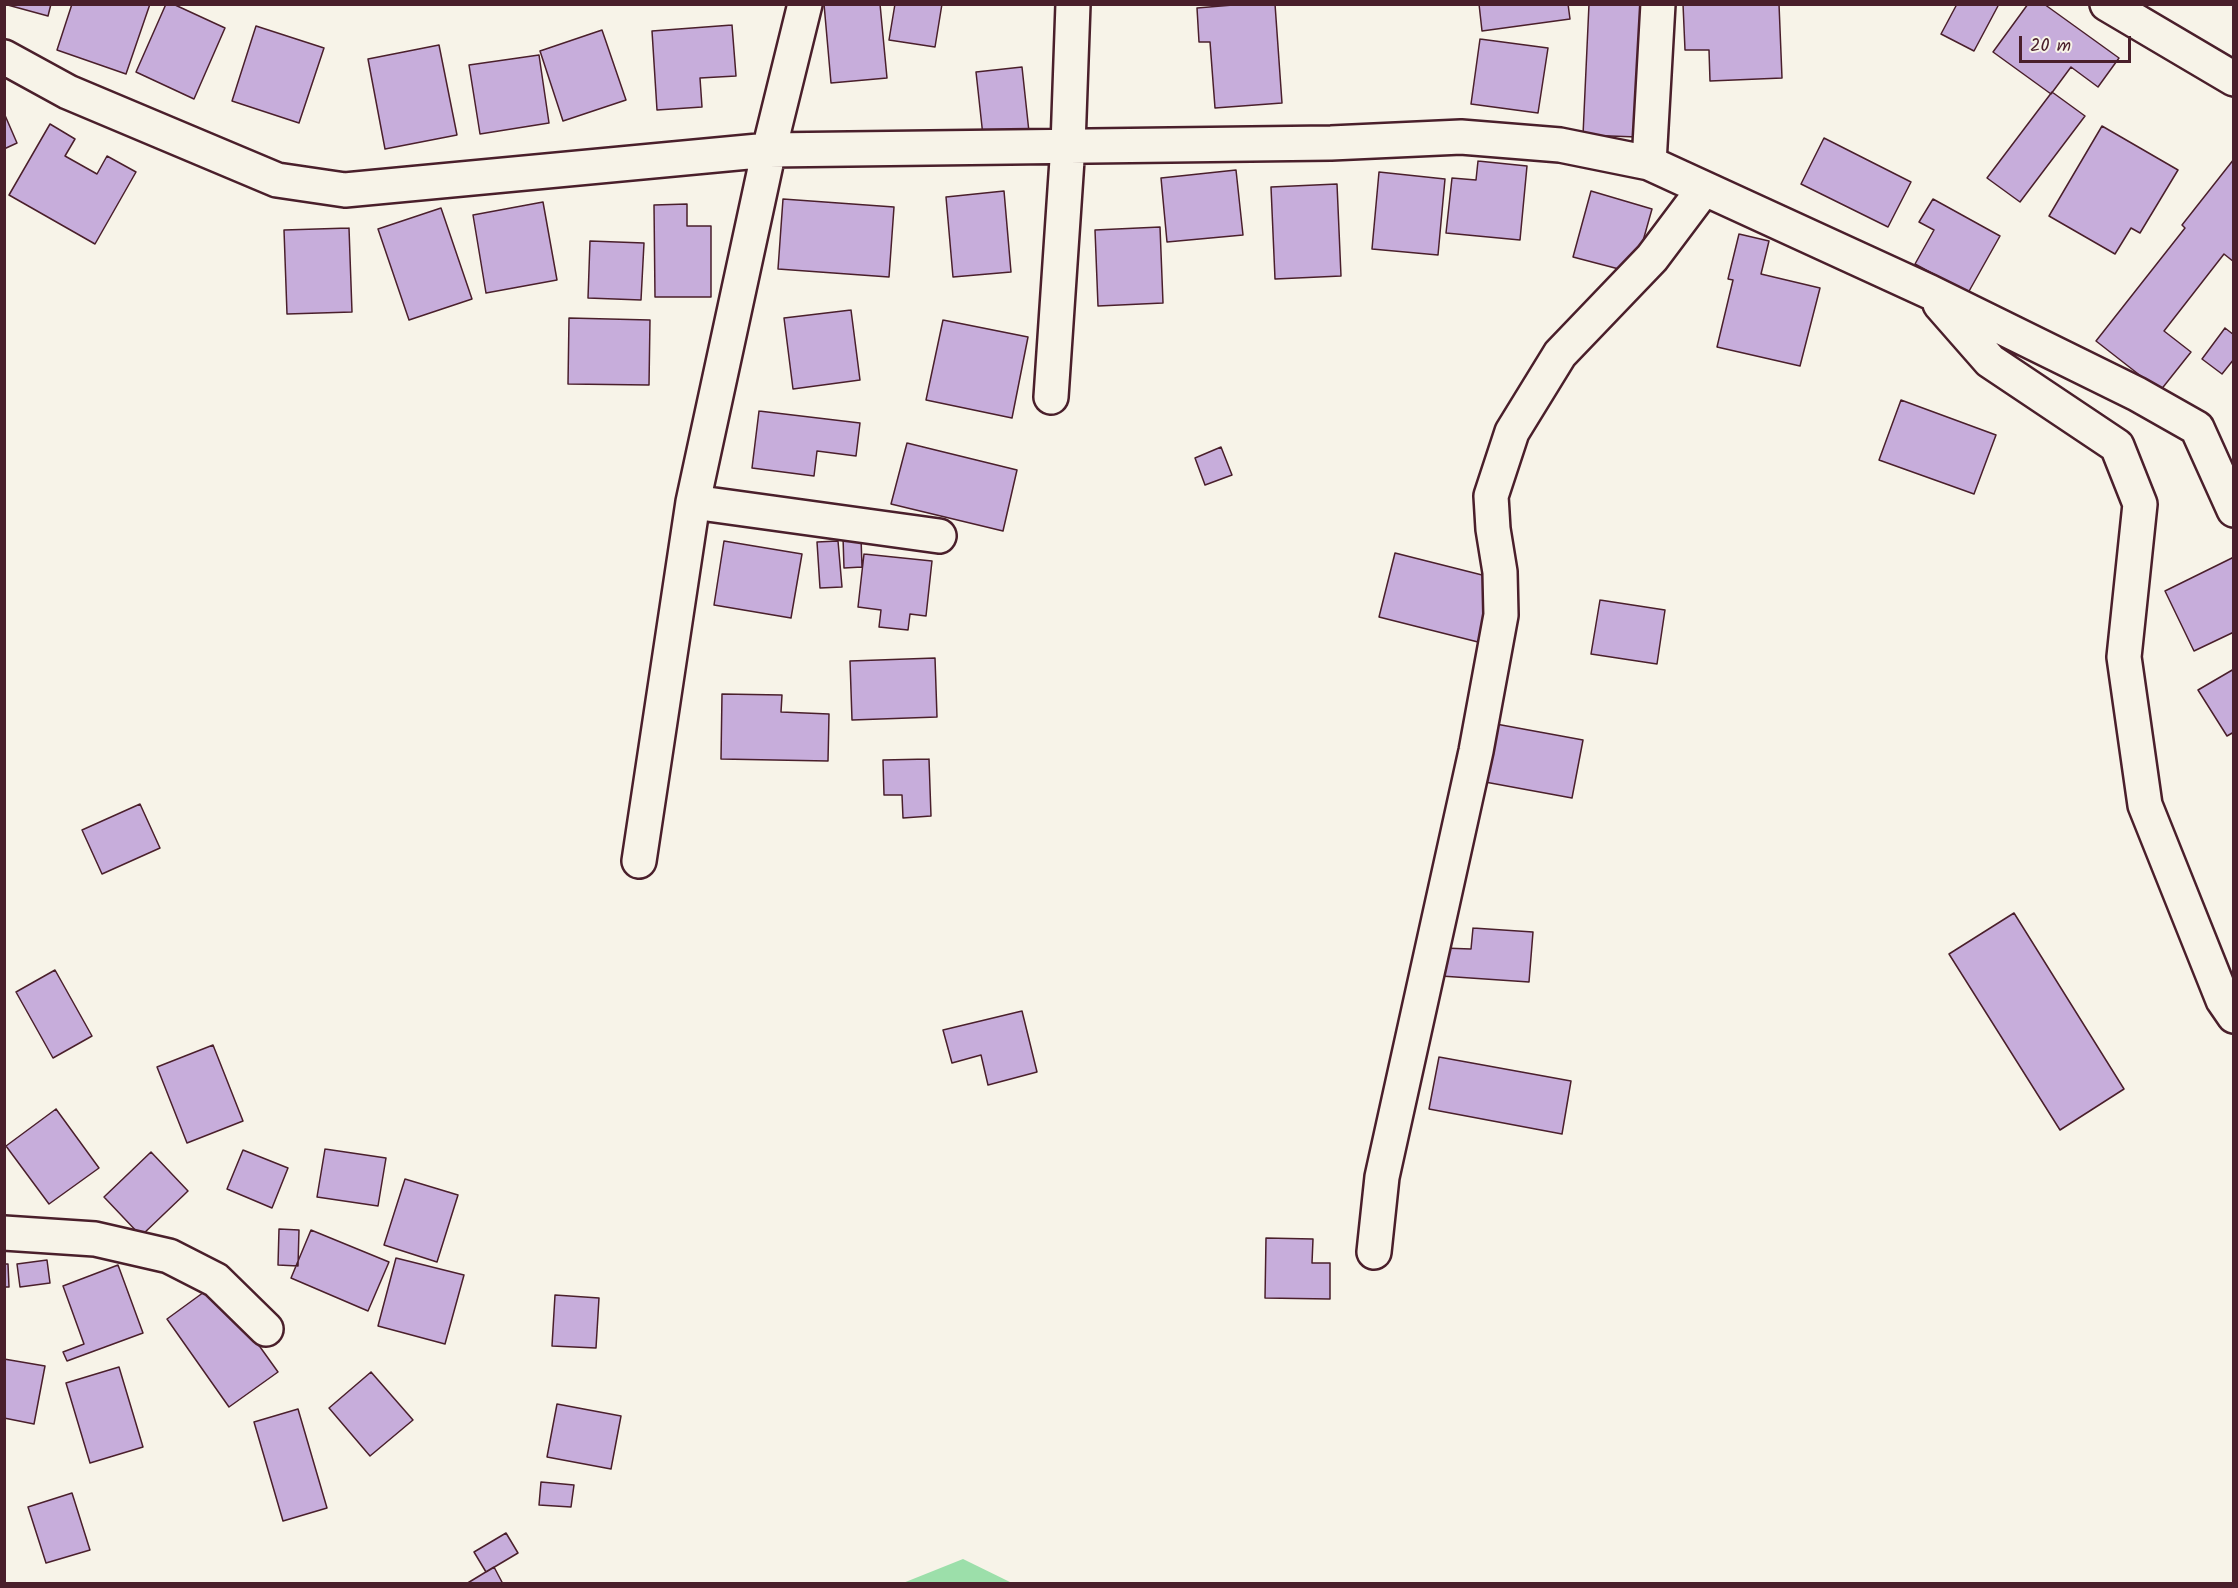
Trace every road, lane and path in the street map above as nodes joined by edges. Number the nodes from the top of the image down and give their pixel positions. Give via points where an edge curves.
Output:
1 (805, 4) edge
2 (1073, 4) edge
3 (1658, 4) edge
4 (2107, 4) edge
5 (4, 57) edge
6 (2234, 78) edge
7 (1068, 145) junction
8 (769, 150) junction
9 (1648, 163) junction
10 (1703, 190) junction
11 (1930, 292) junction
12 (1051, 397) dead end
13 (693, 502) junction
14 (2234, 510) edge
15 (939, 536) dead end
16 (639, 861) dead end
17 (2234, 1016) edge
18 (4, 1233) edge
19 (1374, 1252) dead end
20 (266, 1329) dead end

1 - 8 street
2 - 7 street
3 - 9 street
4 - 6 street
5 - 8 street via 68,92 277,180 345,190
7 - 8 street
7 - 9 street via 1331,143 1461,136 1560,145
7 - 12 street
8 - 13 street
9 - 10 street
10 - 11 street
10 - 19 street via 1652,258 1560,354 1512,432 1491,496 1501,615 1476,752 1382,1177
11 - 14 street via 2137,394 2197,428
11 - 17 street via 1990,361 2117,446 2140,504 2124,657 2145,805 2223,1000
13 - 15 street
13 - 16 street
18 - 20 street via 95,1239 169,1256 216,1280

